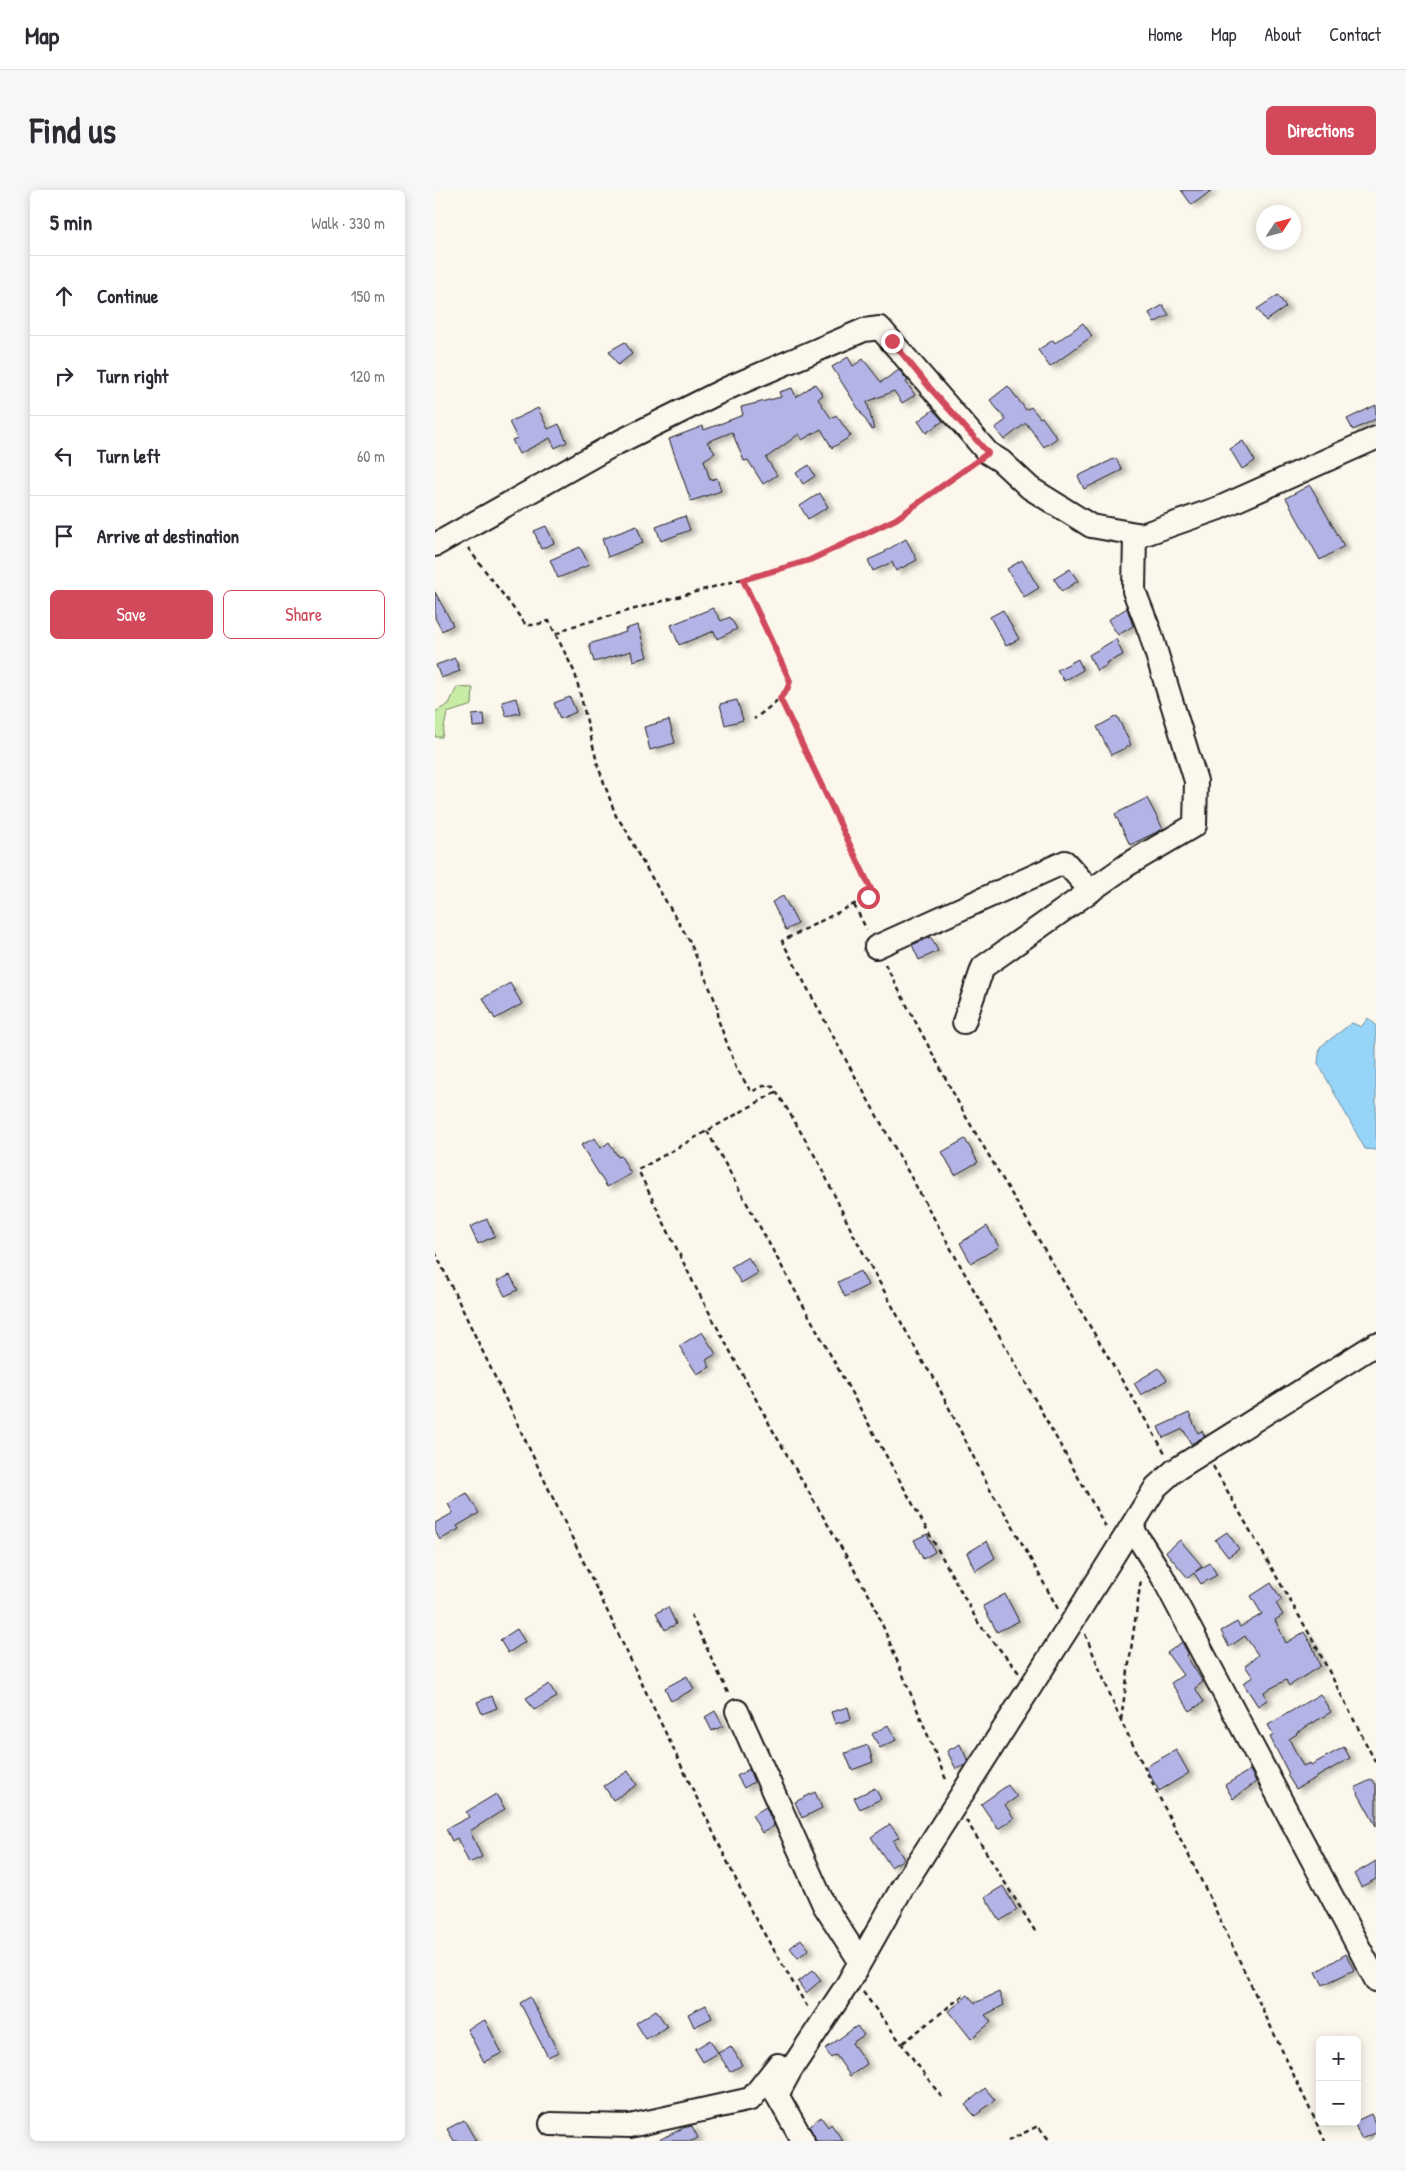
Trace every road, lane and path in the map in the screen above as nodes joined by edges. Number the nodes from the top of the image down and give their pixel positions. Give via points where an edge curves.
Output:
1 (1376, 438) edge
2 (988, 453) junction
3 (1135, 534) junction
4 (444, 539) edge
5 (743, 580) junction
6 (555, 634) junction
7 (780, 698) junction
8 (754, 719) dead end
9 (1091, 891) junction
10 (854, 905) junction
11 (876, 947) junction
12 (964, 1022) dead end
13 (776, 1092) junction
14 (707, 1131) junction
15 (435, 1252) edge
16 (1376, 1344) edge
17 (1205, 1451) junction
18 (1175, 1470) junction
19 (1126, 1537) junction
20 (1141, 1579) dead end
21 (1077, 1614) junction
22 (691, 1615) dead end
23 (1030, 1688) junction
24 (737, 1711) joint
25 (1121, 1720) junction
26 (1376, 1763) edge
27 (956, 1804) junction
28 (1035, 1931) dead end
29 (855, 1970) junction
30 (1376, 1980) edge
31 (966, 1993) dead end
32 (819, 2026) junction
33 (903, 2043) junction
34 (778, 2065) dead end
35 (943, 2099) dead end
36 (551, 2124) dead end
37 (803, 2141) edge
38 (1008, 2141) edge
39 (1050, 2141) edge
40 (1325, 2141) edge

1 - 3 street via 1219,508 1142,535
2 - 3 street via 1030,488 1091,526
2 - 4 street via 880,328 864,330 701,401 613,445
2 - 5 path via 896,519 810,560
3 - 9 street via 1134,591 1196,781 1195,826 1127,864
4 - 6 path via 460,538 525,625 549,621
5 - 6 path via 570,627
5 - 7 path via 790,681
6 - 13 path via 575,673 598,766 616,816 689,940 717,1005 719,1022 736,1067 751,1092 768,1084
7 - 8 path
7 - 10 path via 871,889 868,897
9 - 11 street via 1065,862
9 - 12 street via 983,968
10 - 11 path
10 - 19 path via 782,940 1112,1537
11 - 18 path via 966,1117
13 - 14 path
13 - 21 path via 819,1163 852,1232 1052,1600 1062,1615
14 - 23 path via 979,1624
14 - 27 path via 638,1170 696,1288 772,1429 873,1602
15 - 32 path via 752,1914
16 - 17 street
17 - 18 street
17 - 26 path via 1314,1642
18 - 19 street via 1156,1487
19 - 21 street
19 - 30 street via 1162,1576
20 - 25 path
21 - 23 street
21 - 25 path
22 - 24 path
23 - 27 street
24 - 29 street
25 - 40 path
27 - 28 path
27 - 29 street
29 - 32 street
29 - 33 path via 862,1990
31 - 33 path
32 - 37 street via 777,2095
33 - 35 path
34 - 36 street via 751,2099 630,2126
38 - 39 path via 1039,2126

